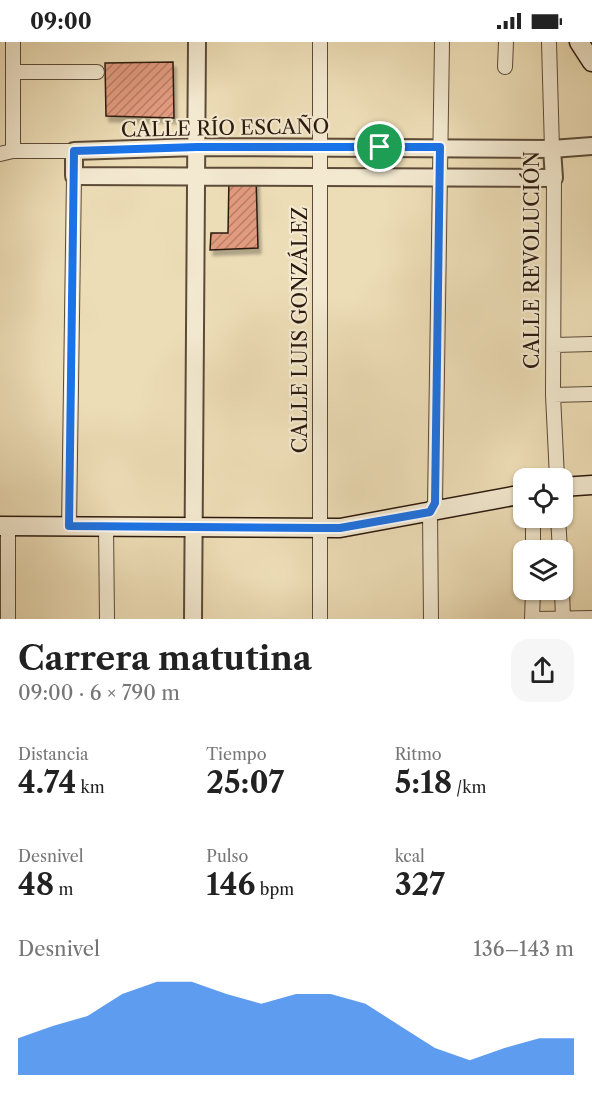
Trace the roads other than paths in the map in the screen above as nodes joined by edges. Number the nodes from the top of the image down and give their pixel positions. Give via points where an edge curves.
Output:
1 (13, 42) edge
2 (197, 42) edge
3 (320, 42) edge
4 (442, 42) edge
5 (506, 42) edge
6 (549, 42) edge
7 (579, 42) edge
8 (592, 62) edge
9 (505, 67) dead end
10 (13, 72) junction
11 (97, 72) dead end
12 (592, 146) edge
13 (197, 147) junction
14 (440, 147) junction
15 (320, 148) junction
16 (552, 149) junction
17 (74, 151) junction
18 (6, 152) edge
19 (196, 175) junction
20 (320, 175) junction
21 (74, 176) junction
22 (439, 176) junction
23 (554, 178) junction
24 (592, 344) edge
25 (555, 345) junction
26 (592, 394) edge
27 (553, 395) junction
28 (556, 468) edge
29 (592, 485) edge
30 (573, 486) edge
31 (513, 496) edge
32 (430, 512) junction
33 (4, 526) edge
34 (69, 526) junction
35 (106, 526) junction
36 (193, 527) junction
37 (318, 528) junction
38 (532, 600) edge
39 (562, 600) edge
40 (563, 618) edge
41 (592, 618) edge
42 (8, 619) edge
43 (107, 619) edge
44 (193, 619) edge
45 (320, 619) edge
46 (431, 619) edge
47 (532, 619) edge
48 (538, 619) edge

1 - 10 street
2 - 13 street
3 - 15 street, CALLE LUIS GONZÁLEZ
4 - 14 street
5 - 9 street
6 - 16 street, CALLE REVOLUCIÓN
7 - 8 main road
10 - 11 street
10 - 18 street
12 - 16 street, CALLE RÍO ESCAÑO
13 - 15 street, CALLE RÍO ESCAÑO
13 - 17 street, CALLE RÍO ESCAÑO
13 - 19 street
14 - 15 street, CALLE RÍO ESCAÑO
14 - 16 street, CALLE RÍO ESCAÑO
14 - 22 street
15 - 20 street, CALLE LUIS GONZÁLEZ
16 - 23 street, CALLE REVOLUCIÓN
17 - 18 street
17 - 21 street
19 - 20 street
19 - 21 street
19 - 36 street
20 - 22 street
20 - 37 street, CALLE LUIS GONZÁLEZ
21 - 34 street
22 - 23 street
22 - 32 street via 435,503
23 - 25 street, CALLE REVOLUCIÓN
24 - 25 street
25 - 27 street, CALLE REVOLUCIÓN
26 - 27 street
27 - 28 street, CALLE REVOLUCIÓN
29 - 30 main road
31 - 32 main road
32 - 37 main road via 340,528
32 - 46 street
33 - 34 main road
33 - 42 street
34 - 35 main road
35 - 36 main road
35 - 43 street
36 - 37 main road
36 - 44 street
37 - 45 street, CALLE LUIS GONZÁLEZ
38 - 47 street
39 - 40 street
40 - 41 street
40 - 48 street

